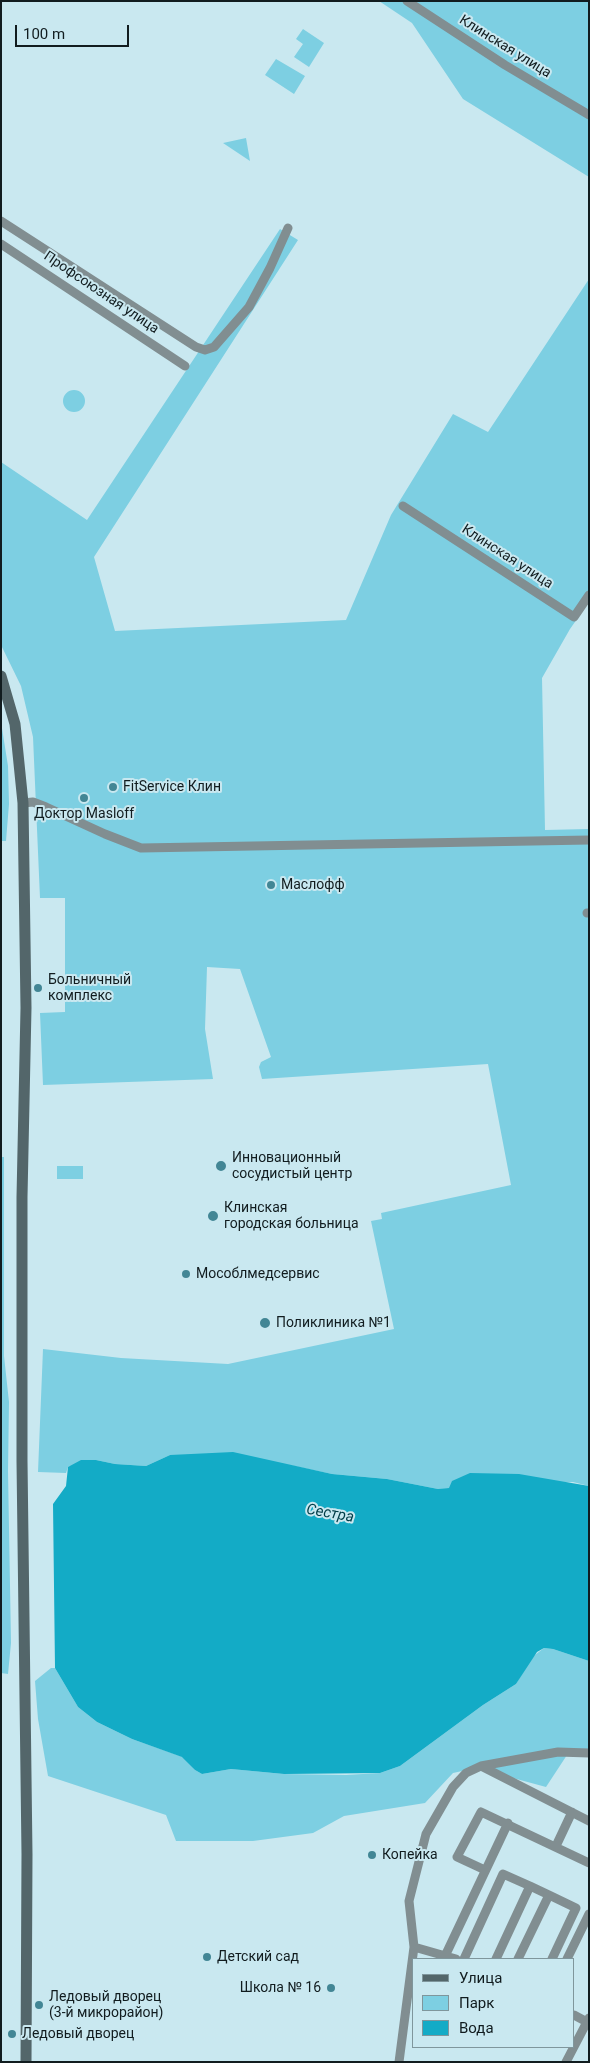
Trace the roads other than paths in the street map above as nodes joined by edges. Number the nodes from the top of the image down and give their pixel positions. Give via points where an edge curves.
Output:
1 (407, 1) edge
2 (589, 115) edge
3 (1, 221) edge
4 (288, 228) dead end
5 (1, 244) edge
6 (185, 366) dead end
7 (403, 506) dead end
8 (589, 595) edge
9 (1, 676) edge
10 (23, 803) junction
11 (589, 840) edge
12 (589, 1753) edge
13 (481, 1766) junction
14 (572, 1812) junction
15 (589, 1821) edge
16 (508, 1822) junction
17 (556, 1846) junction
18 (589, 1863) edge
19 (485, 1870) junction
20 (530, 1886) junction
21 (549, 1895) junction
22 (589, 1914) edge
23 (414, 1947) junction
24 (446, 1954) junction
25 (413, 1958) edge
26 (454, 1958) edge
27 (464, 1958) edge
28 (496, 1958) edge
29 (518, 1958) edge
30 (552, 1958) edge
31 (567, 1958) edge
32 (412, 1962) edge
33 (575, 2015) edge
34 (588, 2020) edge
35 (575, 2045) edge
36 (573, 2048) edge
37 (26, 2062) edge
38 (399, 2062) edge
39 (566, 2062) edge

1 - 2 street, Клинская улица
3 - 4 street via 205,350 214,347 249,307
5 - 6 street, Профсоюзная улица
7 - 8 street, Клинская улица via 574,617
9 - 10 street via 15,724
10 - 11 street via 33,802 141,848
10 - 37 street via 26,1008 22,1272
12 - 13 street via 558,1752
13 - 14 street
13 - 23 street via 466,1773 453,1787 426,1834 409,1901
14 - 15 street
14 - 17 street
16 - 17 street
16 - 19 street
16 - 19 street via 482,1812 457,1857
17 - 18 street
19 - 24 street
20 - 21 street
20 - 27 street via 503,1874
20 - 28 street
21 - 29 street
21 - 30 street via 576,1908
22 - 31 street
23 - 24 street
23 - 25 street
24 - 26 street
32 - 38 street
33 - 34 street
34 - 35 street
36 - 39 street

